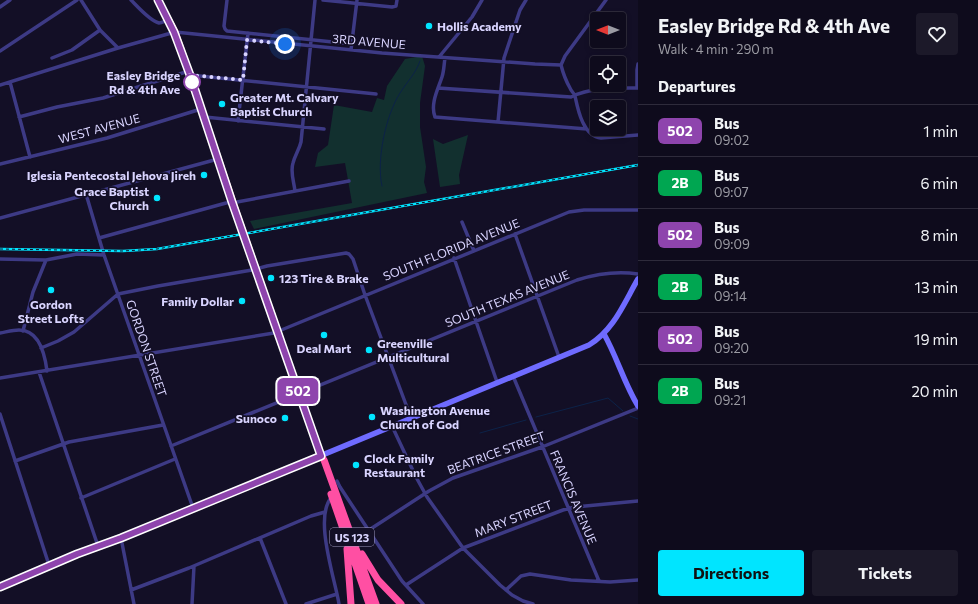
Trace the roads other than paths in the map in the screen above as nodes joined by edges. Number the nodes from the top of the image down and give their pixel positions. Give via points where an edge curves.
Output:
1 (10, 0) edge
2 (77, 0) edge
3 (81, 0) edge
4 (131, 0) edge
5 (158, 0) edge
6 (227, 0) edge
7 (315, 0) edge
8 (323, 0) edge
9 (398, 0) edge
10 (482, 0) edge
11 (526, 0) edge
12 (606, 0) edge
13 (357, 2) edge
14 (0, 7) edge
15 (168, 20) junction
16 (100, 30) junction
17 (174, 32) junction
18 (248, 33) junction
19 (311, 39) junction
20 (247, 40) junction
21 (352, 44) junction
22 (311, 46) junction
23 (118, 48) junction
24 (351, 50) junction
25 (0, 51) edge
26 (439, 57) junction
27 (52, 58) dead end
28 (445, 58) junction
29 (503, 62) junction
30 (638, 64) edge
31 (561, 65) junction
32 (189, 73) junction
33 (243, 80) junction
34 (10, 82) junction
35 (0, 85) edge
36 (307, 86) junction
37 (438, 88) junction
38 (637, 88) edge
39 (500, 92) junction
40 (376, 94) dead end
41 (574, 96) junction
42 (201, 109) junction
43 (19, 117) junction
44 (204, 117) junction
45 (238, 121) junction
46 (498, 122) junction
47 (302, 127) junction
48 (324, 129) dead end
49 (587, 129) junction
50 (638, 135) edge
51 (30, 157) junction
52 (218, 159) junction
53 (0, 164) edge
54 (349, 181) dead end
55 (295, 191) junction
56 (86, 194) junction
57 (232, 202) junction
58 (638, 210) edge
59 (0, 218) edge
60 (462, 222) dead end
61 (515, 234) junction
62 (99, 238) junction
63 (474, 250) junction
64 (104, 255) junction
65 (454, 258) junction
66 (0, 259) edge
67 (46, 260) junction
68 (256, 269) junction
69 (638, 274) edge
70 (638, 279) edge
71 (118, 294) junction
72 (365, 295) junction
73 (537, 296) junction
74 (476, 321) junction
75 (23, 331) junction
76 (277, 331) junction
77 (0, 333) edge
78 (604, 334) junction
79 (42, 348) junction
80 (139, 356) junction
81 (388, 357) junction
82 (559, 357) junction
83 (48, 371) junction
84 (39, 372) junction
85 (513, 376) junction
86 (0, 378) edge
87 (498, 382) junction
88 (299, 394) junction
89 (638, 407) edge
90 (0, 414) edge
91 (411, 418) junction
92 (163, 425) junction
93 (392, 426) junction
94 (63, 444) junction
95 (171, 446) junction
96 (542, 447) junction
97 (321, 456) junction
98 (175, 459) junction
99 (15, 460) junction
100 (337, 481) dead end
101 (425, 493) junction
102 (333, 494) junction
103 (81, 498) junction
104 (638, 501) edge
105 (193, 508) junction
106 (568, 508) junction
107 (325, 512) junction
108 (345, 517) junction
109 (342, 526) junction
110 (369, 530) junction
111 (121, 538) junction
112 (260, 538) junction
113 (98, 546) junction
114 (463, 548) junction
115 (49, 566) junction
116 (194, 566) junction
117 (638, 580) edge
118 (599, 581) junction
119 (0, 585) edge
120 (406, 586) junction
121 (131, 590) junction
122 (506, 590) junction
123 (337, 594) junction
124 (134, 604) edge
125 (192, 604) edge
126 (286, 604) edge
127 (306, 604) edge
128 (339, 604) edge
129 (352, 604) edge
130 (369, 604) edge
131 (376, 604) edge
132 (401, 604) edge
133 (423, 604) edge
134 (533, 604) edge

1 - 14 street
2 - 25 street
3 - 16 street
4 - 15 street via 157,22
5 - 15 highway, US 123
6 - 18 street, 3RD AVENUE via 225,29
7 - 19 street
8 - 13 street
9 - 13 street via 396,6 392,7
10 - 26 street via 472,18
11 - 29 street via 520,10
12 - 31 street
13 - 21 street
15 - 17 highway, US 123
16 - 23 street
16 - 27 street via 72,50
17 - 20 street, 3RD AVENUE
17 - 23 street
17 - 32 highway, US 123
18 - 19 street, 3RD AVENUE
18 - 20 street
19 - 21 street, 3RD AVENUE
19 - 22 street
20 - 22 street, 3RD AVENUE
20 - 33 street
21 - 24 street
22 - 24 street, 3RD AVENUE
22 - 36 street
23 - 34 street
24 - 26 street, 3RD AVENUE
26 - 28 street, 3RD AVENUE
28 - 29 street, 3RD AVENUE
28 - 37 street
29 - 31 street, 3RD AVENUE
29 - 39 street
30 - 38 street
31 - 41 street
32 - 33 street
32 - 42 highway, US 123
32 - 43 street via 103,98
33 - 36 street
33 - 45 street
34 - 35 street
34 - 43 street
36 - 40 street
36 - 47 street
37 - 39 street
37 - 46 street via 433,113 435,117
38 - 41 street via 601,90
39 - 41 street
39 - 46 street
41 - 49 street
42 - 44 highway, US 123
42 - 51 street, WEST AVENUE via 107,138
43 - 51 street
44 - 45 street
44 - 52 highway, US 123
45 - 47 street
46 - 49 street
47 - 48 street
47 - 55 street via 299,151 292,168
49 - 50 street via 595,138
51 - 53 street, WEST AVENUE
52 - 56 street
52 - 57 highway, US 123
54 - 55 street
55 - 57 street
56 - 59 street
56 - 62 street, GORDON STREET
57 - 62 street
57 - 68 highway, US 123, bridge
58 - 61 street, SOUTH FLORIDA AVENUE via 569,212
60 - 63 street
61 - 63 street, SOUTH FLORIDA AVENUE
61 - 73 street
62 - 64 street, GORDON STREET
63 - 65 street, SOUTH FLORIDA AVENUE
64 - 67 street via 77,254
64 - 71 street, GORDON STREET
65 - 72 street, SOUTH FLORIDA AVENUE
65 - 74 street
66 - 67 street
67 - 75 street via 33,292
68 - 71 street
68 - 72 street via 348,254 353,259
68 - 76 highway, US 123
69 - 73 street, SOUTH TEXAS AVENUE via 591,276
70 - 78 main road
71 - 79 street via 74,332
71 - 80 street, GORDON STREET
72 - 76 street, SOUTH FLORIDA AVENUE
72 - 81 street
73 - 74 street, SOUTH TEXAS AVENUE
73 - 82 street
74 - 81 street, SOUTH TEXAS AVENUE
74 - 87 street
75 - 77 street
75 - 79 street via 34,337
76 - 80 street, SOUTH FLORIDA AVENUE
76 - 88 highway, US 123
78 - 82 main road via 589,345
78 - 89 main road
79 - 83 street
80 - 83 street, SOUTH FLORIDA AVENUE
80 - 92 street, GORDON STREET
81 - 88 street, SOUTH TEXAS AVENUE
81 - 91 street
82 - 85 main road
83 - 84 street, SOUTH FLORIDA AVENUE
84 - 86 street, SOUTH FLORIDA AVENUE
84 - 94 street
85 - 87 main road
85 - 96 street, FRANCIS AVENUE
87 - 91 main road
88 - 95 street, SOUTH TEXAS AVENUE
88 - 97 highway, US 123
89 - 96 street, BEATRICE STREET
90 - 99 street
91 - 93 main road
92 - 94 street
92 - 95 street, GORDON STREET
93 - 97 main road
93 - 101 street
94 - 99 street
94 - 103 street
95 - 98 street, GORDON STREET
96 - 101 street, BEATRICE STREET via 460,474
96 - 106 street, FRANCIS AVENUE
97 - 102 highway, US 123
97 - 105 main road
98 - 103 street
98 - 105 street, GORDON STREET
99 - 115 street
100 - 110 street
101 - 110 street, BEATRICE STREET
101 - 114 street
102 - 107 street
102 - 108 highway, US 123
102 - 109 highway, US 123
103 - 113 street
104 - 106 street, MARY STREET
105 - 111 main road
106 - 114 street, MARY STREET
106 - 118 street, FRANCIS AVENUE
107 - 112 street
107 - 123 street via 324,531
108 - 131 highway, US 123
108 - 132 highway via 371,570
109 - 129 highway via 348,554
109 - 130 highway, US 123
110 - 120 street
111 - 113 main road
111 - 121 street
112 - 116 street
112 - 126 street
113 - 115 main road
114 - 120 street, MARY STREET
114 - 122 street
115 - 119 main road
116 - 121 street
116 - 125 street
117 - 118 street
118 - 122 street via 530,574 521,576
120 - 133 street
121 - 124 street
122 - 134 street
123 - 127 street
123 - 128 street

